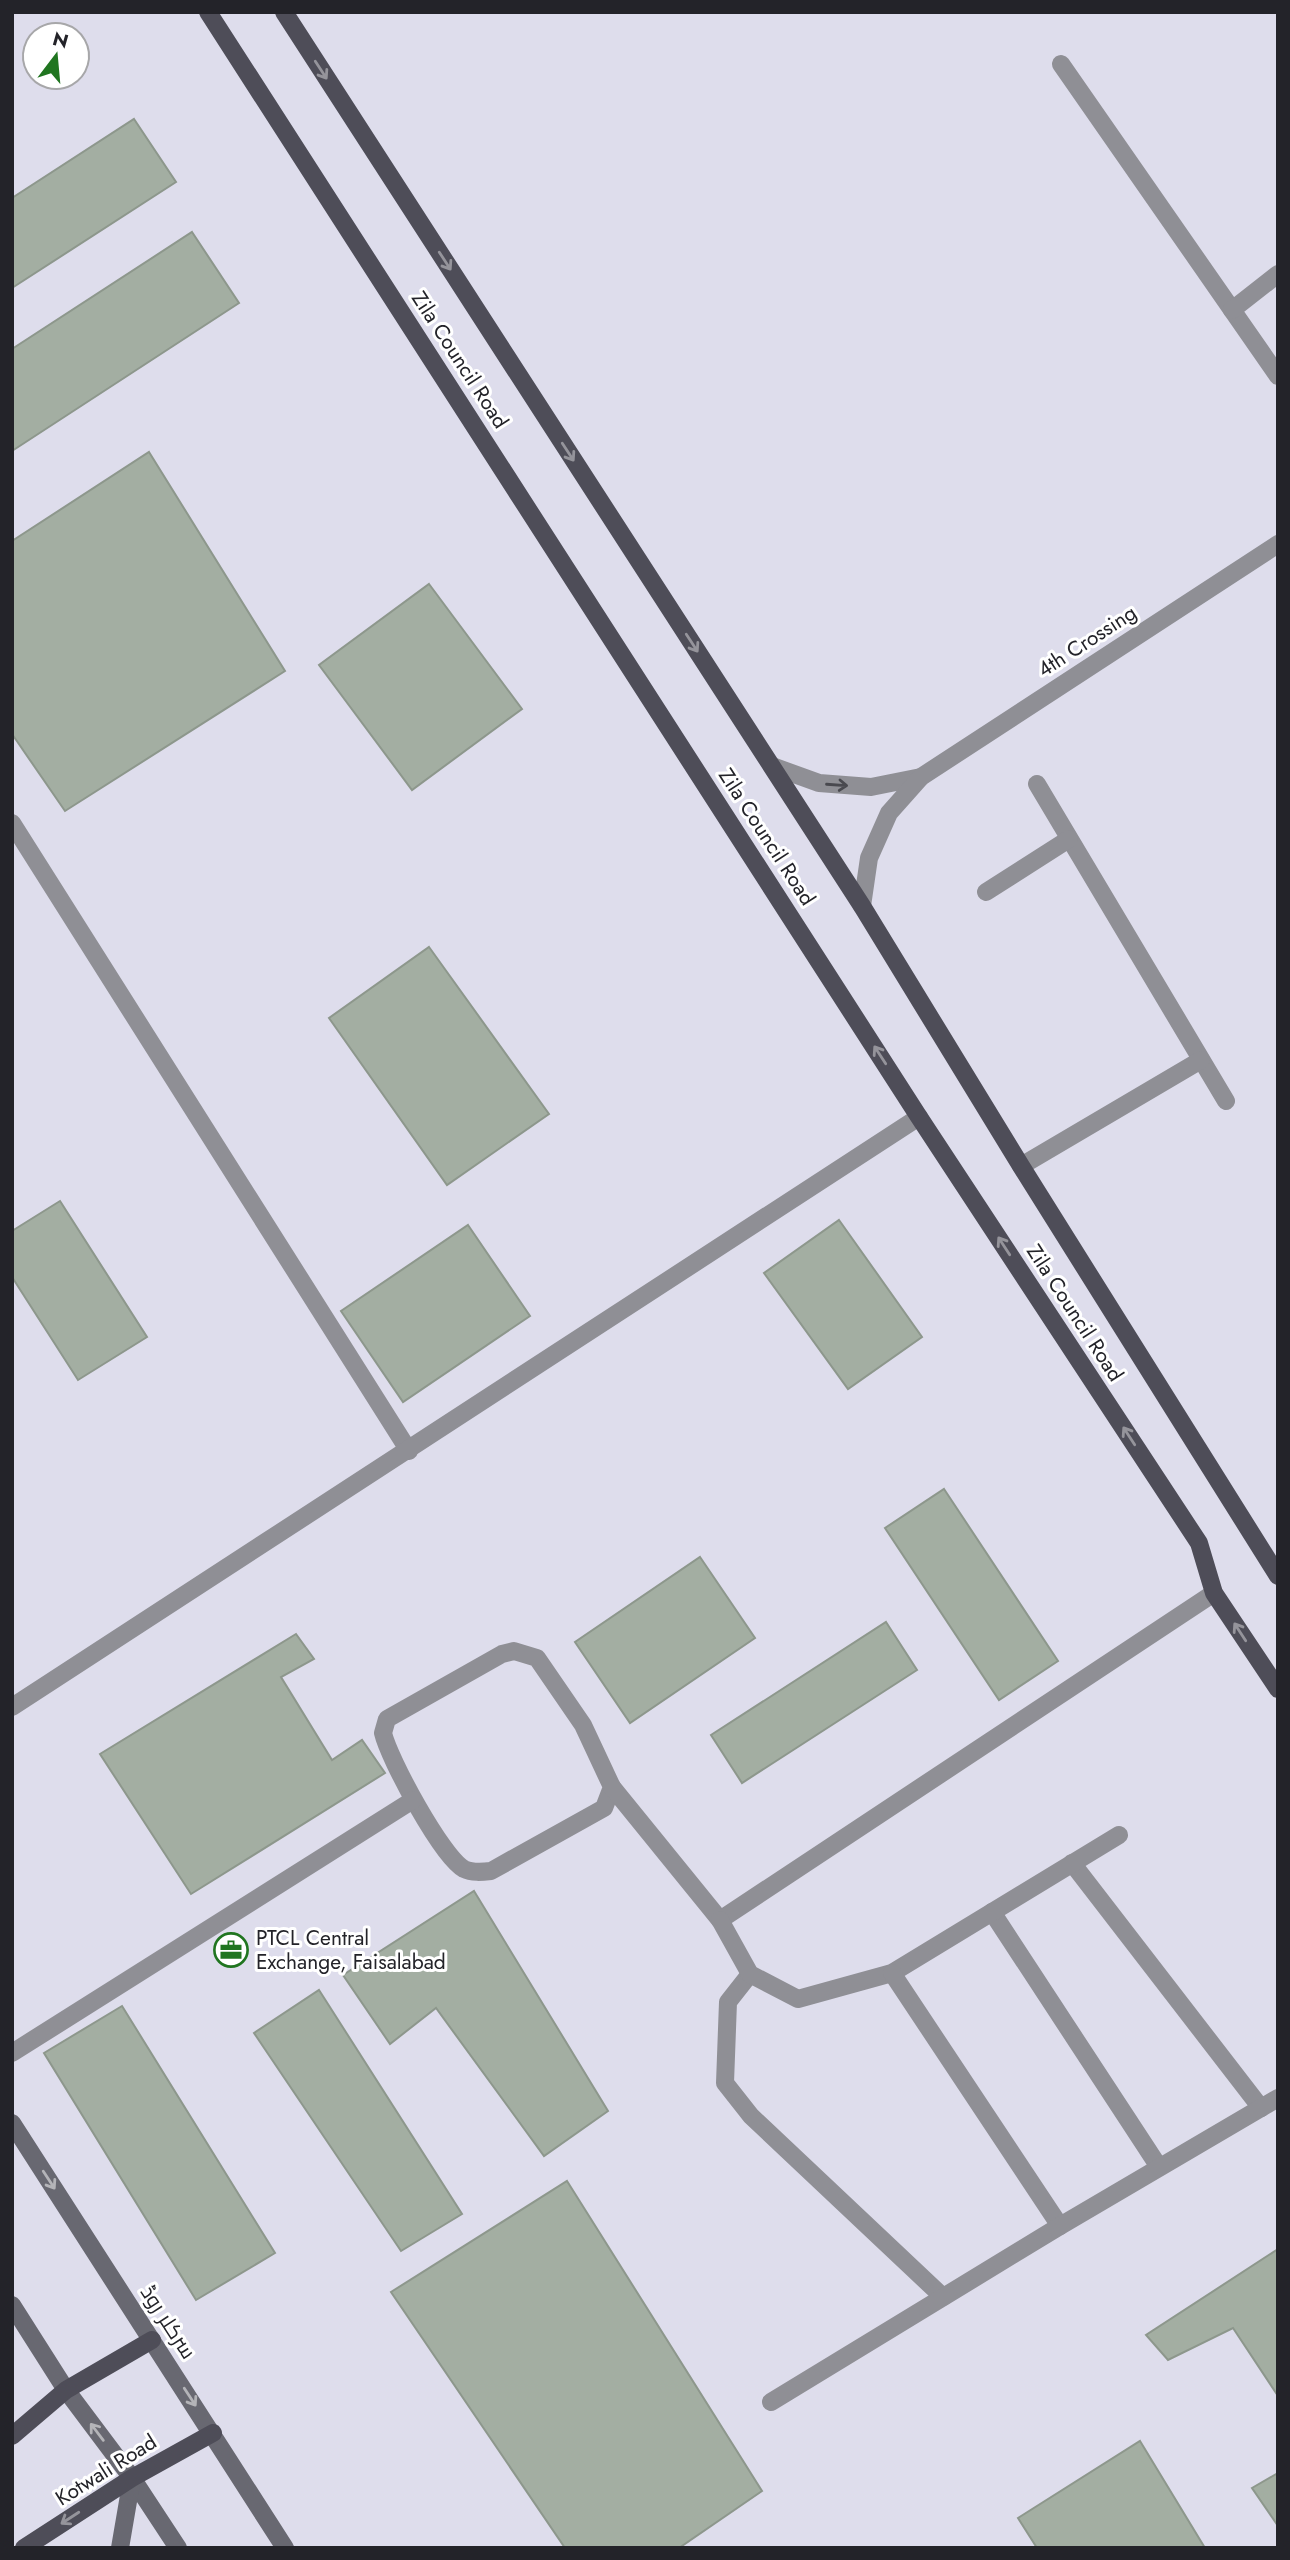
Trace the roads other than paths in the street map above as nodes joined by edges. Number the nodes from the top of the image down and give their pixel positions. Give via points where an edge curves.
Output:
1 (208, 12) edge
2 (284, 12) edge
3 (1061, 64) dead end
4 (1278, 274) edge
5 (1232, 310) junction
6 (1278, 376) edge
7 (1278, 544) edge
8 (772, 766) junction
9 (921, 776) junction
10 (1037, 784) dead end
11 (12, 823) edge
12 (1069, 839) junction
13 (986, 892) dead end
14 (862, 906) junction
15 (1201, 1060) junction
16 (1226, 1101) dead end
17 (919, 1117) junction
18 (1021, 1166) junction
19 (409, 1451) junction
20 (1278, 1576) edge
21 (1214, 1593) junction
22 (1278, 1689) edge
23 (12, 1707) edge
24 (612, 1787) junction
25 (413, 1800) junction
26 (1118, 1835) dead end
27 (1072, 1863) junction
28 (992, 1912) junction
29 (720, 1920) junction
30 (892, 1973) junction
31 (750, 1974) junction
32 (12, 2053) edge
33 (1278, 2098) edge
34 (1261, 2108) junction
35 (12, 2123) edge
36 (1159, 2167) junction
37 (1060, 2226) junction
38 (943, 2297) junction
39 (12, 2305) edge
40 (152, 2340) junction
41 (66, 2390) junction
42 (771, 2402) dead end
43 (213, 2432) junction
44 (12, 2436) edge
45 (132, 2478) junction
46 (24, 2548) edge
47 (120, 2548) edge
48 (178, 2548) edge
49 (285, 2548) edge

17 -> 1 main road, Zila Council Road
2 -> 8 main road, Zila Council Road
3 - 5 street
4 - 5 street
5 - 6 street
7 - 9 street, 4th Crossing
8 -> 9 street, 4th Crossing via 819,783 871,787
8 - 14 main road, Zila Council Road
9 - 14 street, 4th Crossing via 889,813 869,858
10 - 12 street
11 - 19 street
12 - 13 street
12 - 15 street
14 - 18 main road, Zila Council Road
15 - 16 street
15 - 18 street
17 - 19 street
21 -> 17 main road, Zila Council Road via 1199,1542
18 - 20 main road, Zila Council Road
19 - 23 street
22 -> 21 main road, Zila Council Road
21 - 29 street
24 - 25 street via 604,1808 491,1871 477,1872 455,1861
24 - 25 street via 583,1725 537,1658 514,1651 387,1719 384,1740
24 - 29 street
25 - 32 street
26 - 27 street
27 - 28 street
27 - 34 street
28 - 30 street
28 - 36 street
29 - 31 street
30 - 31 street via 798,1999
30 - 37 street
31 - 38 street via 729,2002 725,2083 751,2116
33 - 34 street
34 - 36 street
35 -> 40 main road, سرکلر روڈ
36 - 37 street
37 - 38 street
38 - 42 street
39 - 41 main road
40 - 41 main road
40 -> 43 main road, سرکلر روڈ
41 - 44 main road
45 -> 41 main road
43 - 45 main road, Kotwali Road
43 - 49 main road, سرکلر روڈ
45 -> 46 main road, Kotwali Road
45 - 47 main road
45 - 48 main road

